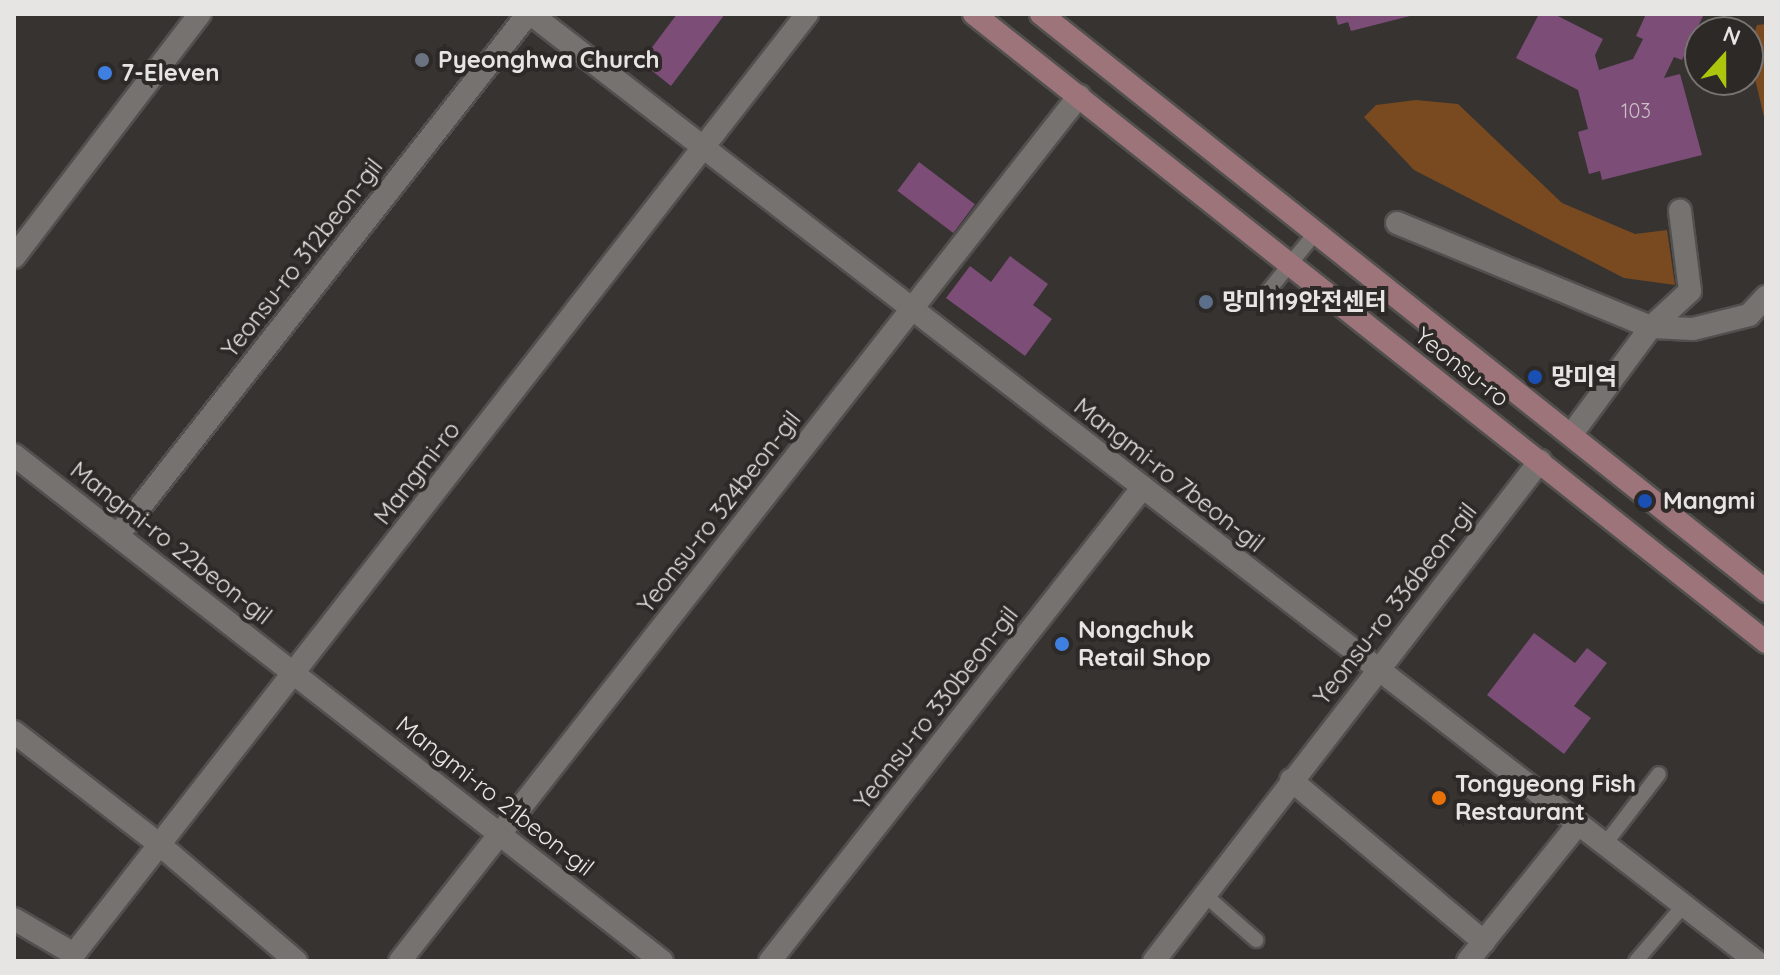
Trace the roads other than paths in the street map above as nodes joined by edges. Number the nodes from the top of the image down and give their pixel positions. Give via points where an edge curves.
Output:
1 (200, 14) edge
2 (529, 14) edge
3 (807, 14) edge
4 (974, 14) edge
5 (1041, 14) edge
6 (1079, 96) junction
7 (701, 147) junction
8 (1680, 211) dead end
9 (1397, 223) dead end
10 (1316, 232) junction
11 (14, 257) edge
12 (1289, 264) junction
13 (1265, 295) dead end
14 (1766, 297) edge
15 (912, 308) junction
16 (1651, 327) junction
17 (1571, 435) junction
18 (14, 455) edge
19 (1540, 461) junction
20 (1143, 487) junction
21 (118, 535) junction
22 (1766, 591) edge
23 (1766, 642) edge
24 (1375, 671) junction
25 (296, 672) junction
26 (14, 732) edge
27 (1659, 774) dead end
28 (1291, 780) junction
29 (1578, 824) junction
30 (500, 834) junction
31 (1605, 844) junction
32 (160, 845) junction
33 (1206, 896) junction
34 (1684, 905) junction
35 (14, 919) edge
36 (1256, 940) dead end
37 (1484, 942) junction
38 (79, 957) edge
39 (296, 961) edge
40 (400, 961) edge
41 (662, 961) edge
42 (770, 961) edge
43 (1154, 961) edge
44 (1468, 961) edge
45 (1636, 961) edge
46 (1756, 961) edge

1 - 11 street
2 - 7 street, Mangmi-ro 7beon-gil
2 - 21 street, Yeonsu-ro 312beon-gil
3 - 7 street, Mangmi-ro
4 - 6 main road, Yeonsu-ro
5 - 10 main road, Yeonsu-ro
6 - 12 main road, Yeonsu-ro
6 - 15 street, Yeonsu-ro 324beon-gil
7 - 15 street, Mangmi-ro 7beon-gil
7 - 25 street, Mangmi-ro
8 - 16 street via 1690,291
9 - 16 street
10 - 12 lane
10 - 17 main road, Yeonsu-ro
12 - 13 lane
12 - 19 main road, Yeonsu-ro
14 - 16 street via 1749,315 1693,329
15 - 20 street, Mangmi-ro 7beon-gil
15 - 30 street, Yeonsu-ro 324beon-gil
16 - 17 street
17 - 22 main road, Yeonsu-ro
18 - 21 street, Mangmi-ro 22beon-gil
19 - 23 main road, Yeonsu-ro
19 - 24 street, Yeonsu-ro 336beon-gil
20 - 24 street, Mangmi-ro 7beon-gil
20 - 42 street, Yeonsu-ro 330beon-gil
21 - 25 street, Mangmi-ro 22beon-gil
24 - 28 street, Yeonsu-ro 336beon-gil
24 - 29 street, Mangmi-ro 7beon-gil
25 - 30 street, Mangmi-ro 21beon-gil
25 - 32 street, Mangmi-ro
26 - 32 street
27 - 31 lane
28 - 33 street, Yeonsu-ro 336beon-gil
28 - 37 street
29 - 31 street, Mangmi-ro 7beon-gil
29 - 37 street
30 - 40 street, Yeonsu-ro 324beon-gil
30 - 41 street, Mangmi-ro 21beon-gil
31 - 34 street, Mangmi-ro 7beon-gil
32 - 38 street, Mangmi-ro
32 - 39 street
33 - 36 lane
33 - 43 street, Yeonsu-ro 336beon-gil
34 - 45 lane
34 - 46 street, Mangmi-ro 7beon-gil
35 - 38 street
37 - 44 street

